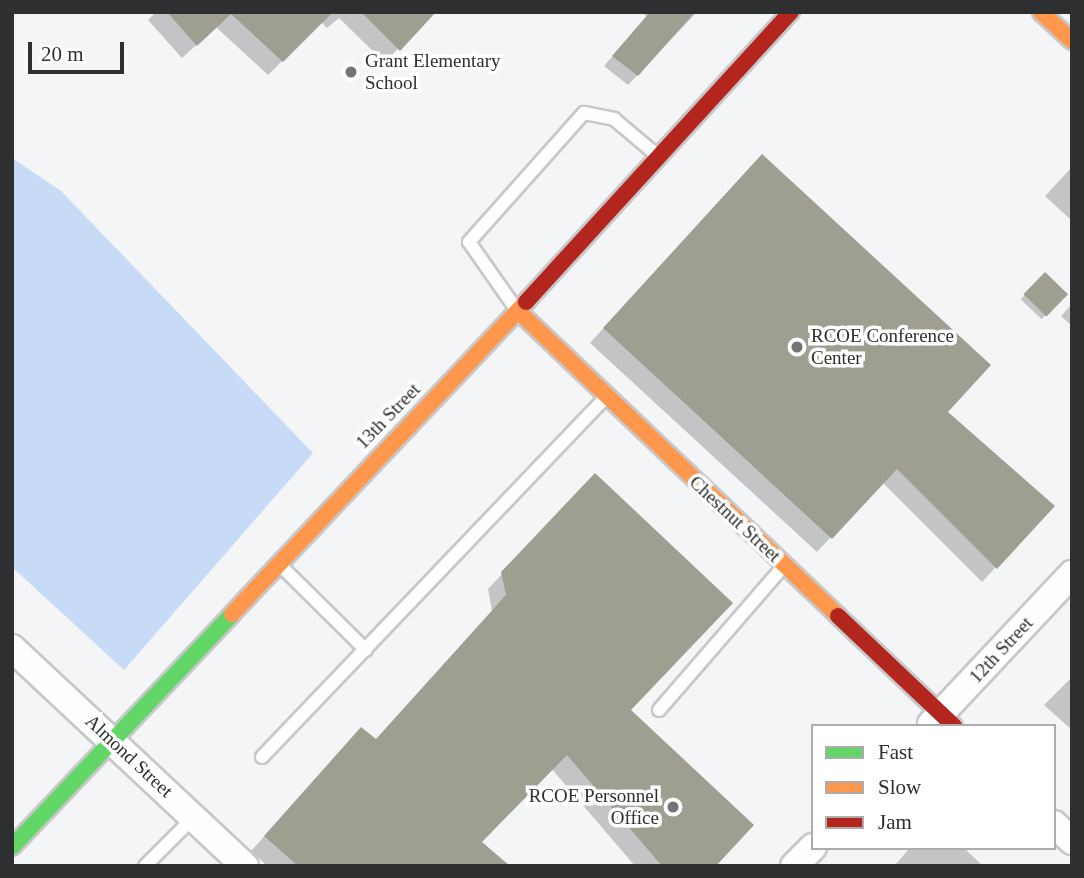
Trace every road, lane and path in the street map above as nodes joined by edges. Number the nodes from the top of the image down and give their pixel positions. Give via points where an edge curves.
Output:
1 (791, 12) edge
2 (1041, 12) edge
3 (1072, 41) edge
4 (658, 156) junction
5 (518, 311) junction
6 (606, 396) junction
7 (277, 563) junction
8 (784, 565) junction
9 (1072, 574) edge
10 (12, 648) edge
11 (366, 650) junction
12 (659, 710) dead end
13 (942, 722) edge
14 (110, 738) junction
15 (262, 757) dead end
16 (194, 817) junction
17 (1056, 826) edge
18 (1072, 841) edge
19 (12, 847) edge
20 (811, 848) edge
21 (145, 866) edge
22 (245, 866) edge
23 (794, 866) edge

1 - 4 street, 13th Street
2 - 3 street
4 - 5 street, 13th Street
4 - 5 lane via 614,119 584,113 469,242
5 - 6 street, Chestnut Street
5 - 7 street, 13th Street
6 - 8 street, Chestnut Street
6 - 11 lane
7 - 11 lane
7 - 14 street, 13th Street
8 - 12 lane
8 - 13 street, Chestnut Street
9 - 13 street, 12th Street
10 - 14 street, Almond Street
11 - 15 lane
14 - 16 street, Almond Street
14 - 19 street, 13th Street
16 - 21 lane
16 - 22 street, Almond Street
17 - 18 street
20 - 23 street

